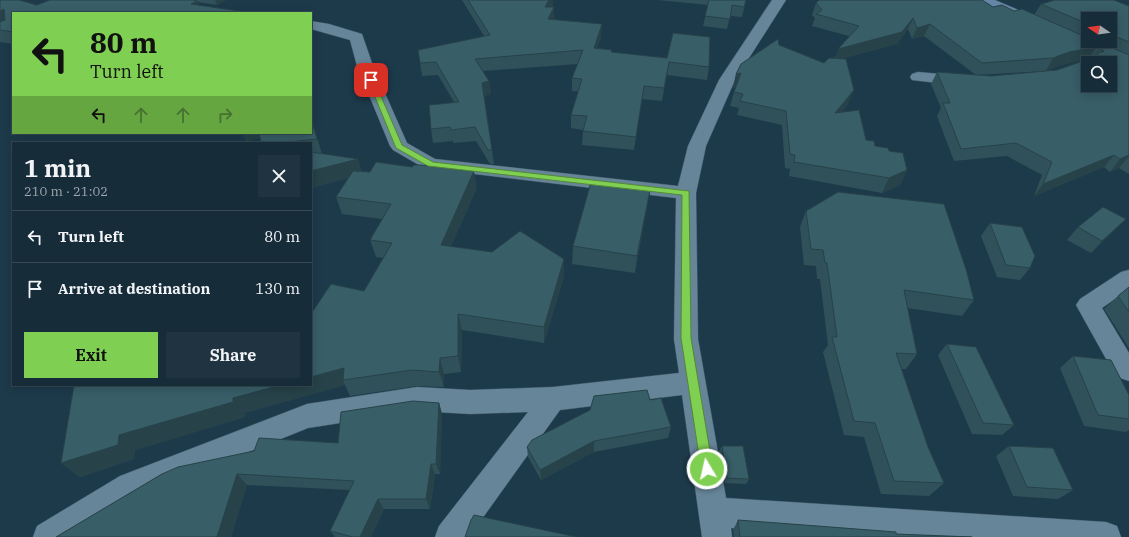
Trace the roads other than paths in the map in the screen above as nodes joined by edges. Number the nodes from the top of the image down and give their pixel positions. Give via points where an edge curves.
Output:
1 (779, 0) edge
2 (984, 0) edge
3 (1014, 0) edge
4 (1034, 9) dead end
5 (312, 25) edge
6 (1040, 25) edge
7 (918, 76) dead end
8 (977, 82) edge
9 (686, 193) junction
10 (1129, 278) edge
11 (1129, 370) edge
12 (693, 382) junction
13 (553, 399) junction
14 (716, 525) edge
15 (1010, 534) edge
16 (48, 537) edge
17 (450, 537) edge
18 (1106, 537) edge

1 - 9 street via 727,80 697,146
2 - 6 street
3 - 4 street
5 - 9 street via 357,37 366,66 399,146 431,164
7 - 8 street
9 - 12 street via 686,338
10 - 11 street via 1088,305 1119,359
12 - 13 street
12 - 14 street
13 - 16 street via 470,402 417,399 308,416 130,486
13 - 17 street
14 - 15 street
15 - 18 street

